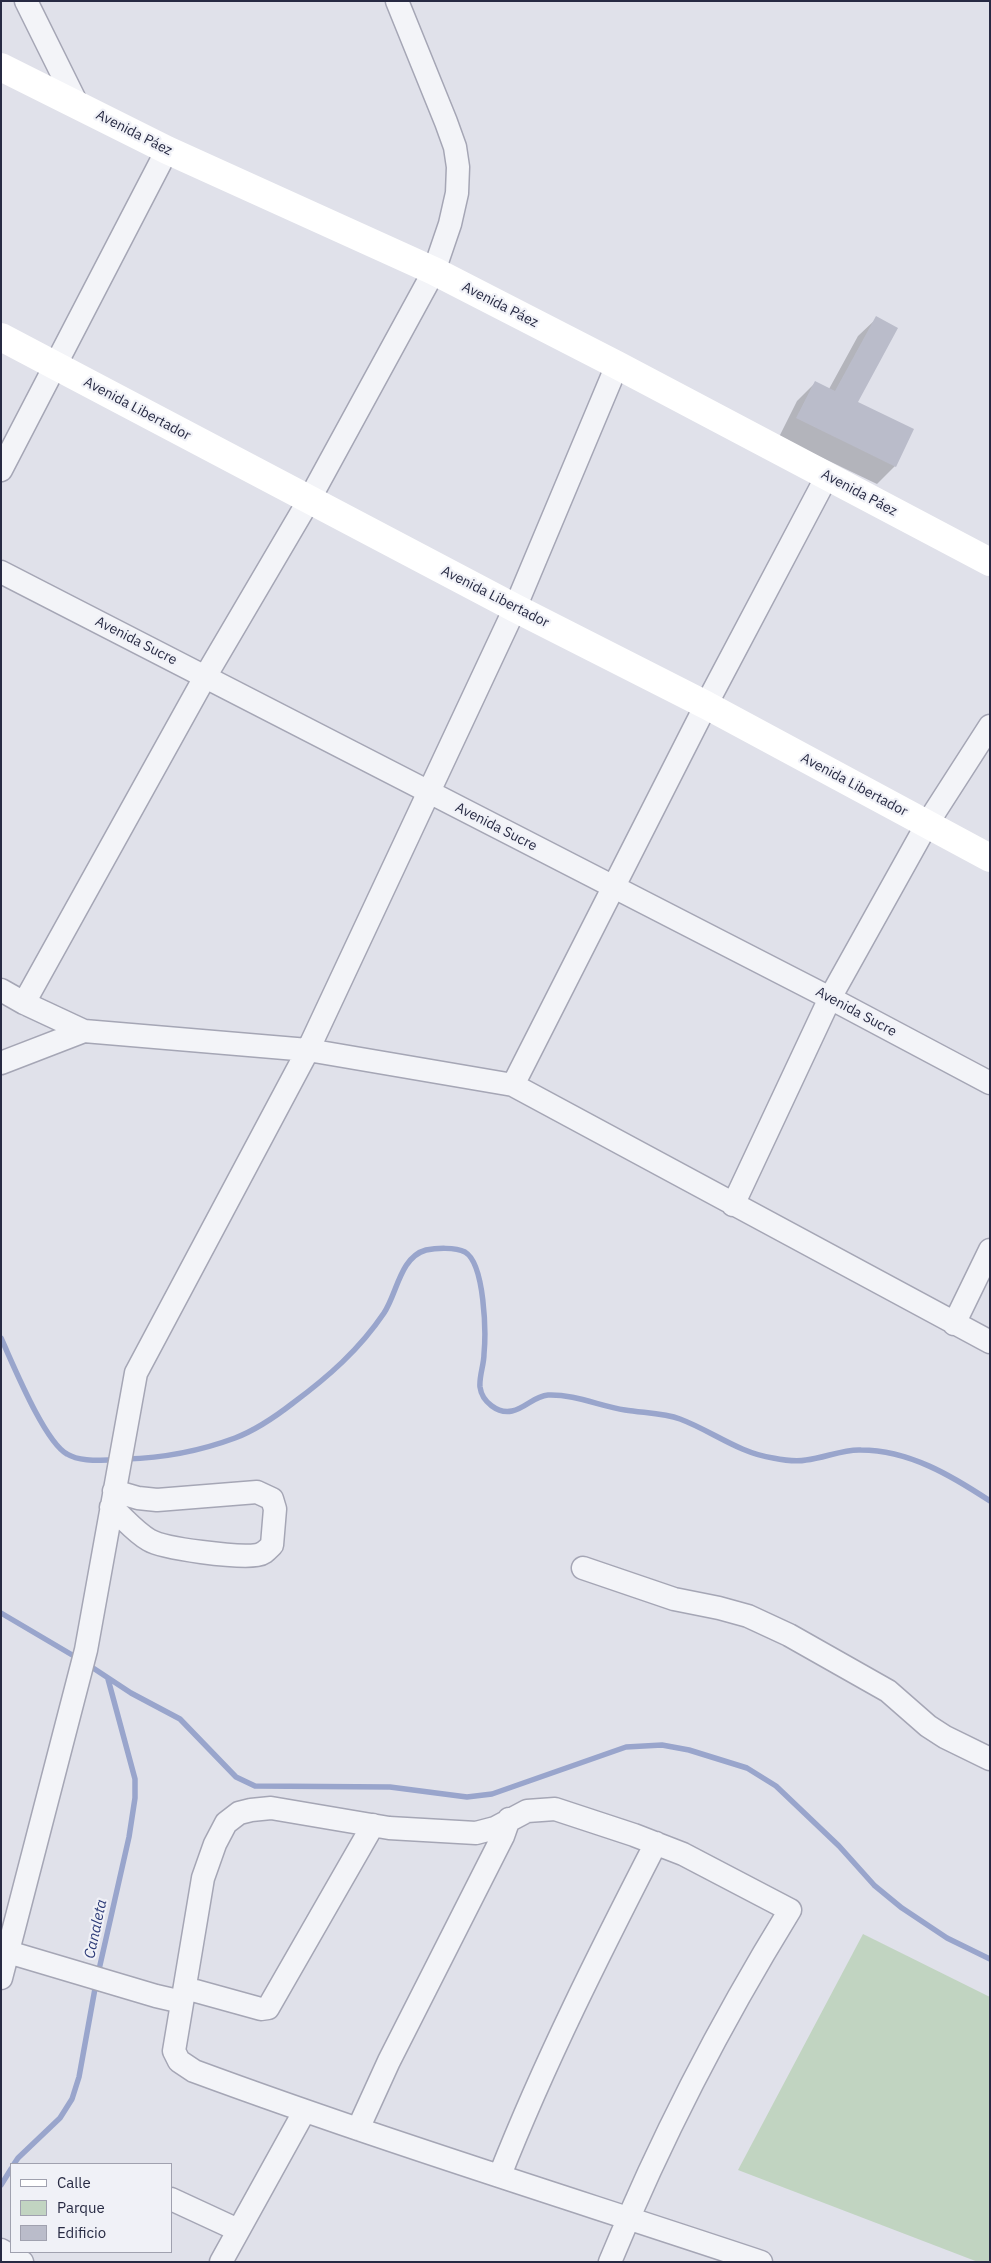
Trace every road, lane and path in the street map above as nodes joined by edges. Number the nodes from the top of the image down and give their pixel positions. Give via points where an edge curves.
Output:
1 (397, 1) edge
2 (33, 4) edge
3 (1, 67) edge
4 (77, 104) junction
5 (167, 150) junction
6 (434, 271) junction
7 (1, 337) edge
8 (617, 365) junction
9 (55, 366) junction
10 (1, 470) edge
11 (828, 476) junction
12 (309, 500) junction
13 (990, 562) edge
14 (1, 572) edge
15 (515, 608) junction
16 (205, 677) junction
17 (706, 705) junction
18 (990, 726) edge
19 (429, 793) junction
20 (928, 824) junction
21 (990, 858) edge
22 (615, 887) junction
23 (1, 990) edge
24 (830, 998) junction
25 (24, 1003) junction
26 (84, 1031) junction
27 (308, 1050) junction
28 (1, 1063) edge
29 (990, 1083) edge
30 (513, 1085) junction
31 (732, 1205) junction
32 (990, 1250) edge
33 (954, 1324) junction
34 (990, 1342) edge
35 (112, 1499) junction
36 (583, 1568) dead end
37 (990, 1759) edge
38 (509, 1819) junction
39 (373, 1825) junction
40 (656, 1843) junction
41 (8, 1952) junction
42 (1, 1978) edge
43 (184, 1995) junction
44 (304, 2112) junction
45 (358, 2129) junction
46 (500, 2175) junction
47 (172, 2199) edge
48 (628, 2218) junction
49 (238, 2230) junction
50 (1, 2250) edge
51 (22, 2262) edge
52 (221, 2262) edge
53 (610, 2262) edge
54 (761, 2262) edge

1 - 6 street via 446,122 458,167 457,193 450,224
2 - 4 street
3 - 4 main road, Avenida Páez
4 - 5 main road, Avenida Páez
5 - 6 main road, Avenida Páez
5 - 9 street
6 - 8 main road, Avenida Páez
6 - 12 street
7 - 9 main road, Avenida Libertador
8 - 11 main road, Avenida Páez
8 - 15 street
9 - 10 street
9 - 12 main road, Avenida Libertador
11 - 13 main road, Avenida Páez
11 - 17 street
12 - 15 main road, Avenida Libertador
12 - 16 street
14 - 16 street, Avenida Sucre
15 - 17 main road, Avenida Libertador
15 - 19 street
16 - 19 street, Avenida Sucre
16 - 25 street
17 - 20 main road, Avenida Libertador
17 - 22 street
18 - 20 street
19 - 22 street, Avenida Sucre
19 - 27 street
20 - 21 main road, Avenida Libertador
20 - 24 street
22 - 24 street, Avenida Sucre
22 - 30 street
23 - 25 street
24 - 29 street, Avenida Sucre
24 - 31 street
25 - 26 street
26 - 27 street
26 - 28 street
27 - 30 street
27 - 35 street via 136,1374
30 - 31 street
31 - 33 street
32 - 33 street
33 - 34 street
35 - 35 street via 157,1500 257,1492 272,1500 275,1509 272,1545 265,1553 256,1555 162,1545 150,1541
35 - 41 street via 86,1650
36 - 37 street via 674,1599 748,1616 789,1635 888,1691 945,1737
38 - 39 street via 495,1828 476,1832
38 - 40 street via 527,1811 555,1809
38 - 45 street
39 - 43 street via 268,2008
39 - 43 street via 271,1808 251,1810 230,1818 221,1830 203,1878
40 - 46 street via 530,2098
40 - 48 street via 790,1910 755,1967 682,2104
41 - 42 street
41 - 43 street via 156,1996
43 - 44 street via 174,2051 179,2061 194,2071
44 - 45 street
44 - 49 street
45 - 46 street
46 - 48 street
47 - 49 street
48 - 53 street
48 - 54 street
49 - 52 street
50 - 51 street

